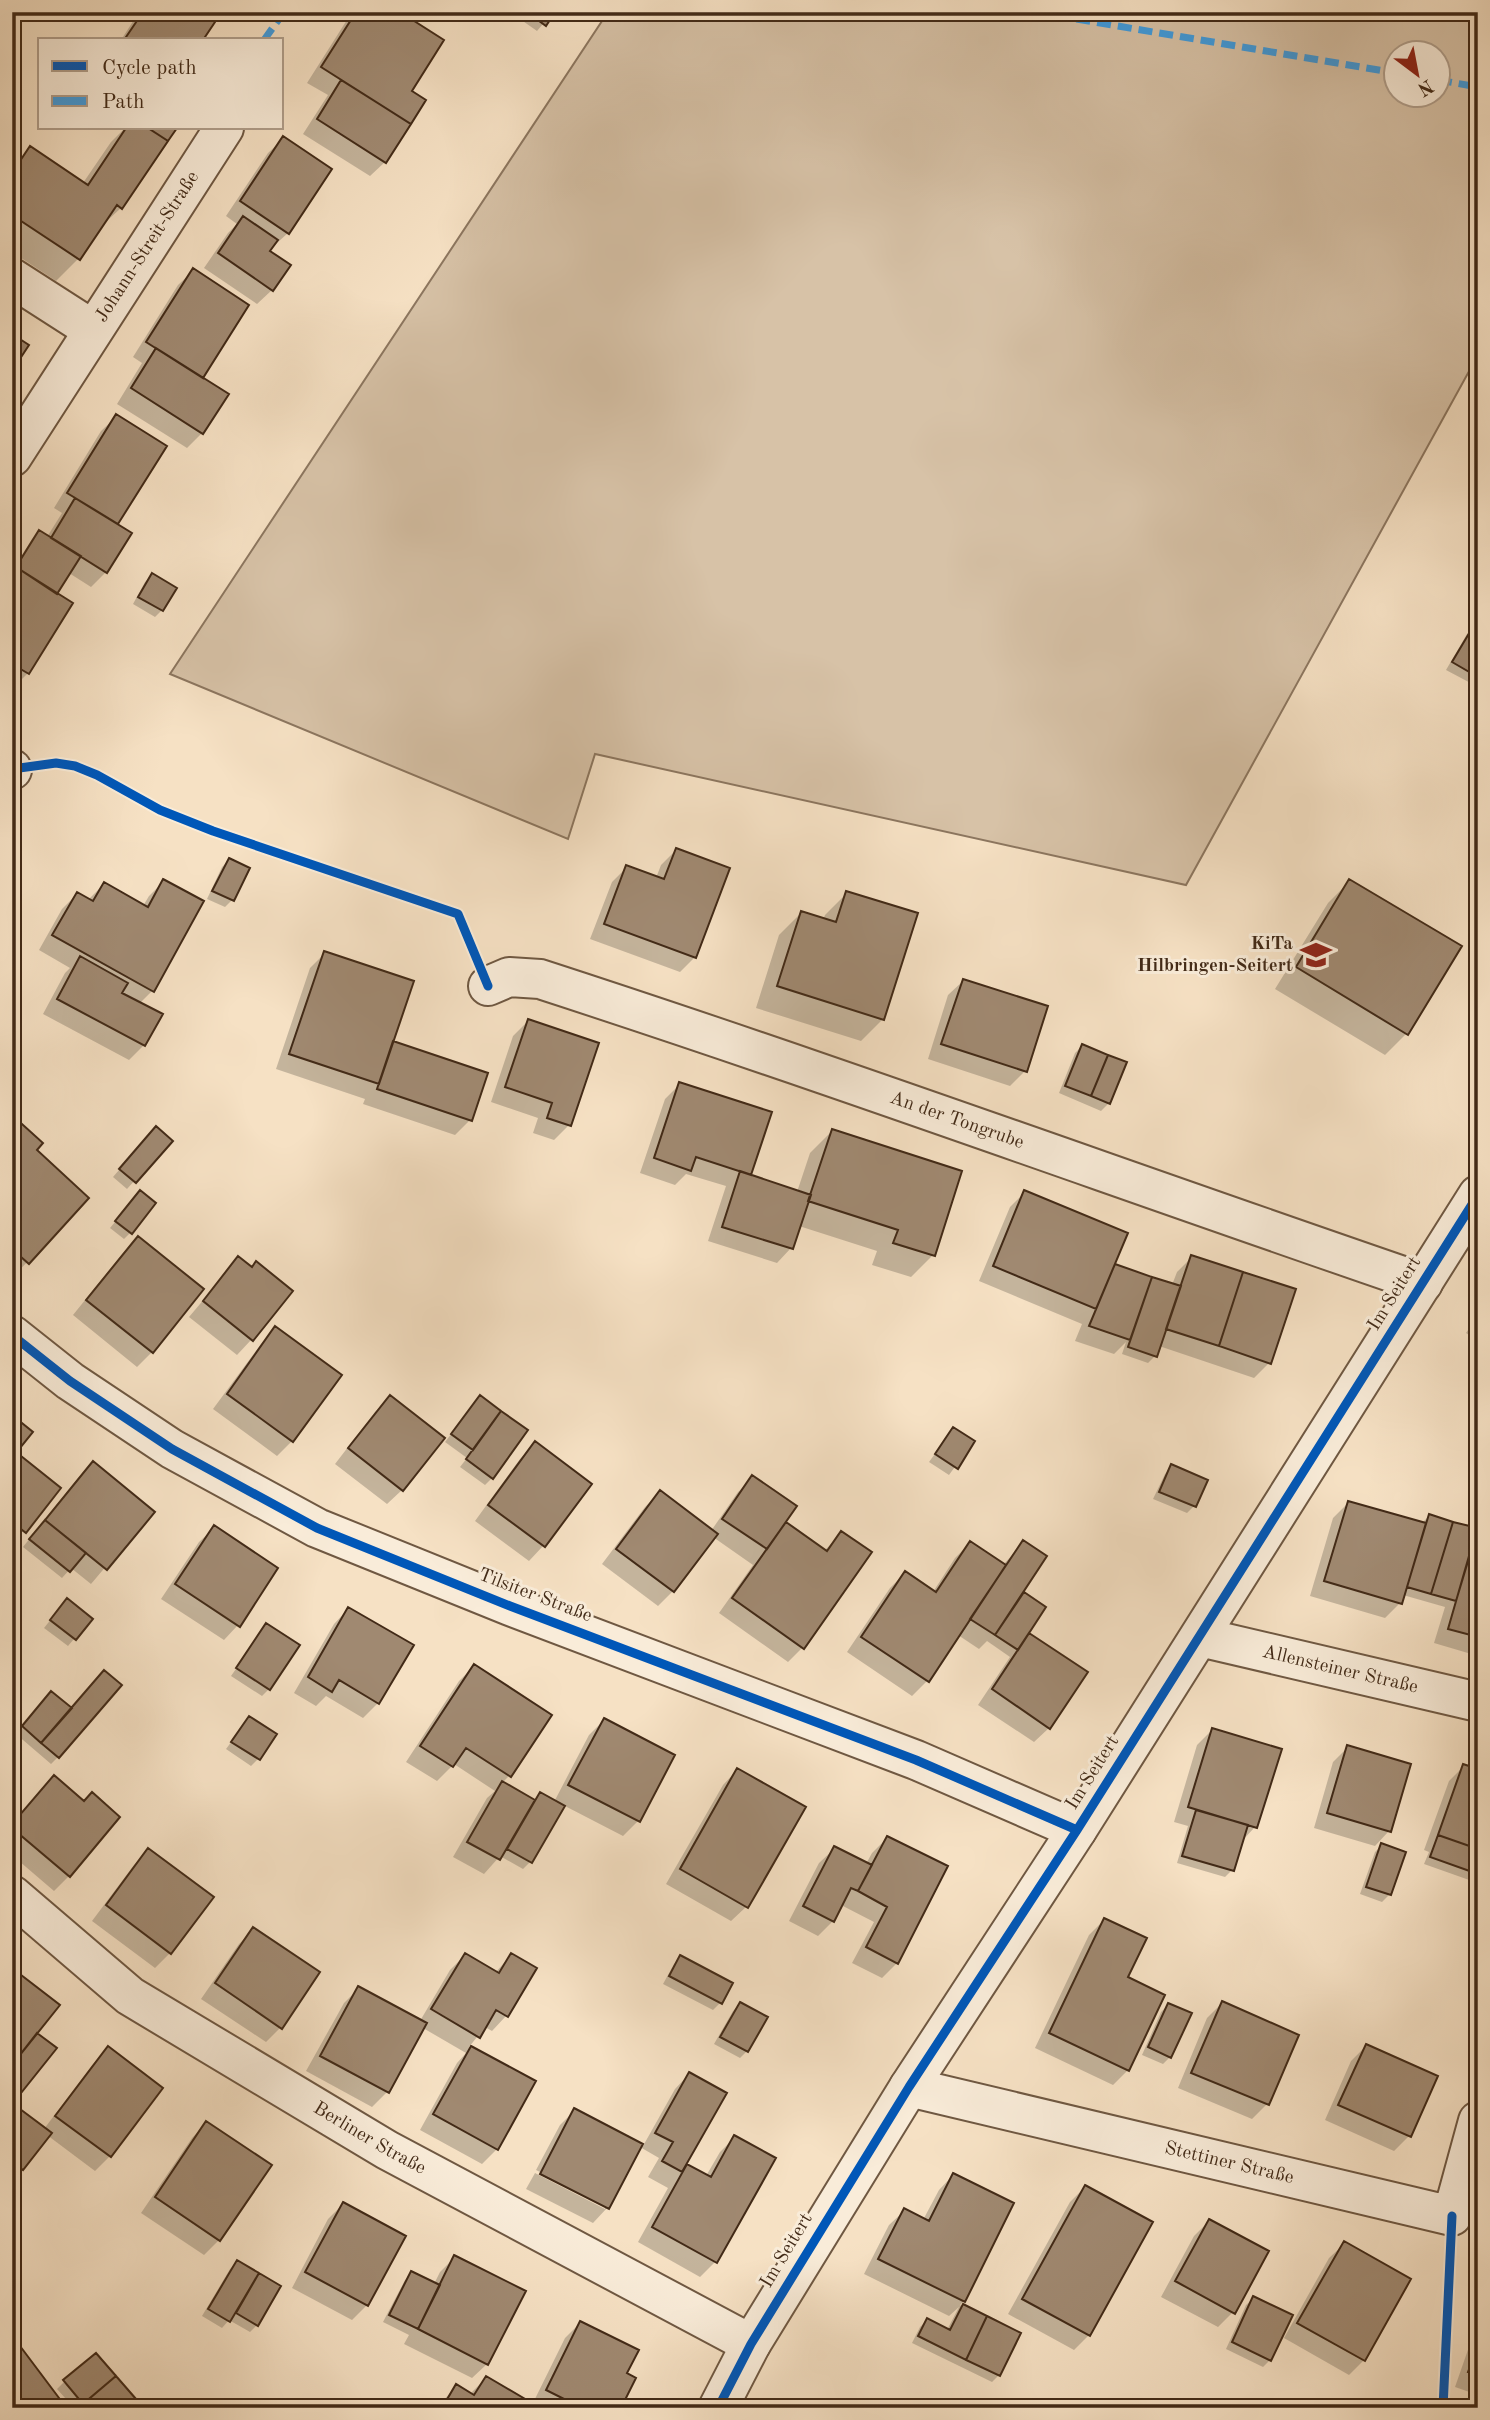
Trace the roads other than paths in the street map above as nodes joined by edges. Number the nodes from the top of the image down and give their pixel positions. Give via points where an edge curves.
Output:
1 (223, 130) edge
2 (12, 278) edge
3 (93, 330) junction
4 (12, 457) edge
5 (488, 986) dead end
6 (1478, 1195) edge
7 (1423, 1283) junction
8 (12, 1335) edge
9 (1200, 1637) junction
10 (1478, 1702) edge
11 (1077, 1830) junction
12 (12, 1895) edge
13 (909, 2087) junction
14 (1478, 2120) edge
15 (751, 2344) junction
16 (718, 2408) edge

1 - 3 street, Johann-Streit-Straße
2 - 3 street, Johann-Streit-Straße
3 - 4 street, Johann-Streit-Straße
5 - 7 street, An der Tongrube via 509,977 540,979
6 - 7 street, Im Seitert
7 - 9 street, Im Seitert
8 - 11 street, Tilsiter Straße via 70,1381 172,1449 317,1528 916,1760
9 - 10 street, Allensteiner Straße
9 - 11 street, Im Seitert
11 - 13 street, Im Seitert
12 - 15 street, Berliner Straße via 130,1996 387,2150
13 - 14 street, Stettiner Straße via 1452,2216
13 - 15 street, Im Seitert
15 - 16 street, Im Seitert

